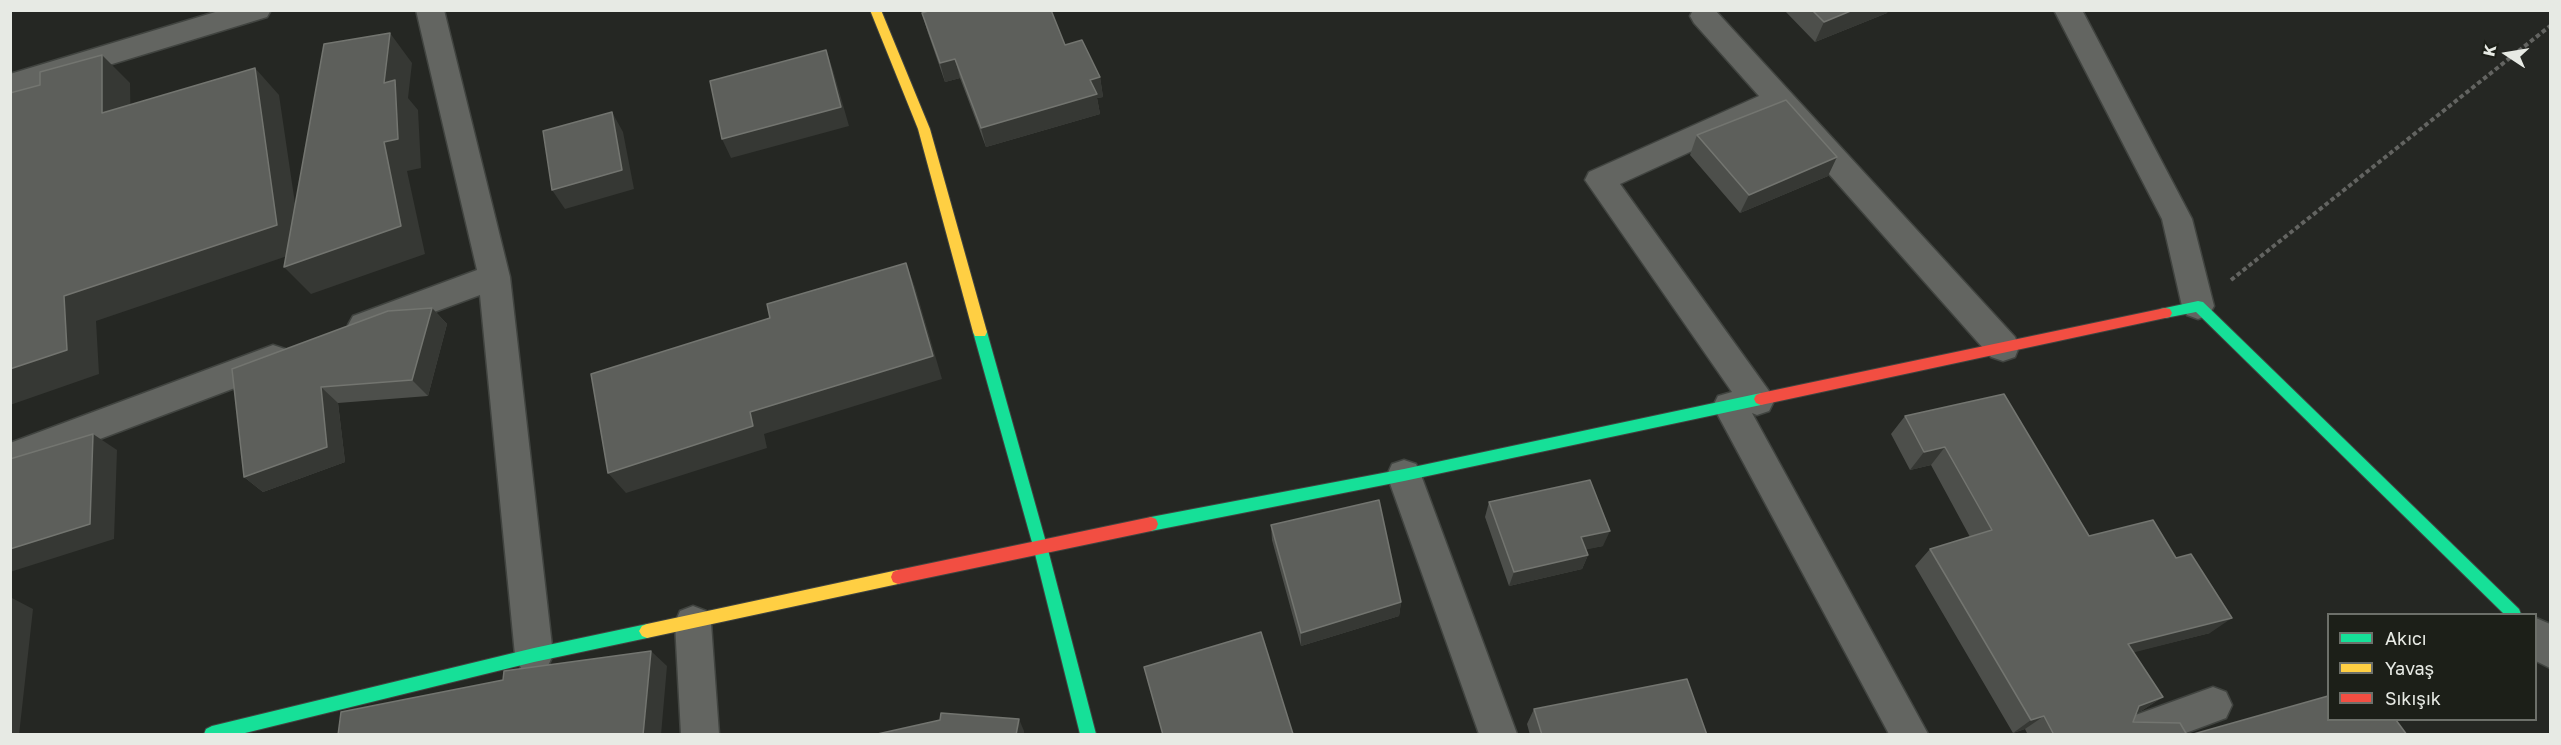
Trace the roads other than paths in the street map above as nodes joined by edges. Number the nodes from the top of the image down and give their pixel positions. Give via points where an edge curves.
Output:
1 (257, 10) edge
2 (430, 10) edge
3 (874, 10) edge
4 (2068, 10) edge
5 (1704, 16) dead end
6 (10, 85) edge
7 (1779, 99) junction
8 (494, 277) junction
9 (2198, 306) junction
10 (340, 334) edge
11 (2003, 347) junction
12 (296, 351) edge
13 (1744, 404) junction
14 (10, 458) edge
15 (1404, 474) junction
16 (1040, 546) junction
17 (2512, 613) edge
18 (693, 623) junction
19 (2537, 637) edge
20 (2550, 650) edge
21 (534, 655) junction
22 (2213, 705) dead end
23 (212, 735) edge
24 (700, 735) edge
25 (1088, 735) edge
26 (1498, 735) edge
27 (1909, 735) edge
28 (2133, 735) edge

1 - 6 street
2 - 8 street
3 - 16 street via 924,129
4 - 9 street via 2177,219
5 - 7 street
7 - 11 street
7 - 13 street via 1600,180
8 - 10 street
8 - 21 street
9 - 11 street
9 - 17 street
11 - 13 street
12 - 14 street
13 - 15 street
13 - 27 street
15 - 16 street
15 - 26 street
16 - 18 street
16 - 25 street
18 - 21 street
18 - 24 street
19 - 20 street
21 - 23 street
22 - 28 street

